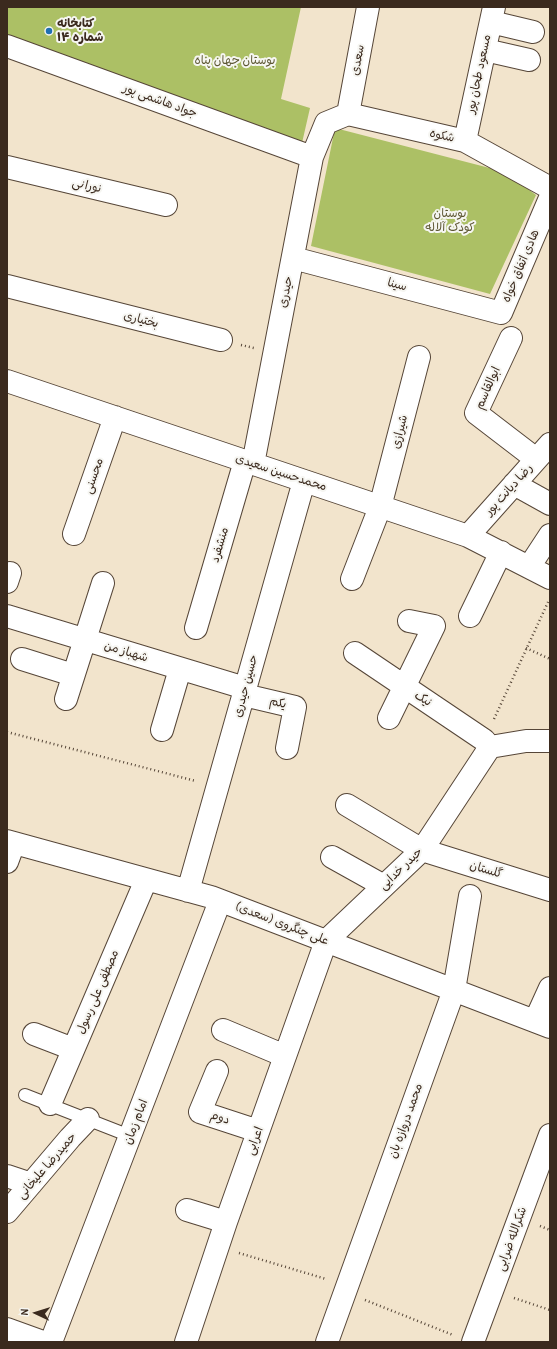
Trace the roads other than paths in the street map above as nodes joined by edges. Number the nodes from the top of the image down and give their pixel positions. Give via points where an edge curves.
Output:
1 (368, 7) edge
2 (492, 14) edge
3 (533, 32) dead end
4 (7, 46) edge
5 (484, 50) junction
6 (529, 60) dead end
7 (348, 114) junction
8 (465, 141) junction
9 (312, 158) junction
10 (7, 167) edge
11 (550, 188) edge
12 (550, 198) edge
13 (166, 205) dead end
14 (293, 258) junction
15 (7, 286) edge
16 (501, 313) joint
17 (511, 338) dead end
18 (221, 340) road end
19 (419, 357) dead end
20 (7, 381) edge
21 (115, 417) junction
22 (543, 451) edge
23 (249, 463) junction
24 (304, 481) junction
25 (514, 484) junction
26 (550, 504) edge
27 (380, 507) junction
28 (74, 534) dead end
29 (550, 535) edge
30 (468, 536) junction
31 (501, 552) junction
32 (529, 567) junction
33 (550, 578) edge
34 (352, 580) dead end
35 (103, 583) dead end
36 (7, 616) edge
37 (470, 616) dead end
38 (409, 621) dead end
39 (196, 628) dead end
40 (85, 640) junction
41 (355, 653) dead end
42 (22, 658) dead end
43 (180, 669) junction
44 (73, 675) junction
45 (405, 687) junction
46 (245, 691) junction
47 (66, 699) dead end
48 (389, 718) dead end
49 (162, 730) dead end
50 (550, 741) edge
51 (487, 743) junction
52 (287, 748) dead end
53 (347, 805) dead end
54 (9, 848) edge
55 (422, 850) junction
56 (332, 857) dead end
57 (146, 880) junction
58 (384, 886) junction
59 (550, 890) edge
60 (188, 891) junction
61 (470, 896) dead end
62 (220, 901) junction
63 (326, 941) junction
64 (550, 988) edge
65 (454, 990) junction
66 (543, 1024) edge
67 (223, 1030) dead end
68 (34, 1034) dead end
69 (73, 1049) junction
70 (285, 1056) junction
71 (217, 1071) dead end
72 (25, 1095) dead end
73 (50, 1104) junction
74 (88, 1119) junction
75 (258, 1131) junction
76 (550, 1135) edge
77 (130, 1136) junction
78 (7, 1176) edge
79 (31, 1184) junction
80 (186, 1210) dead end
81 (7, 1212) edge
82 (226, 1222) junction
83 (7, 1329) edge
84 (465, 1339) edge
85 (43, 1342) edge
86 (51, 1342) edge
87 (186, 1342) edge
88 (327, 1342) edge

1 - 7 street, سعدی
2 - 3 street
2 - 5 street, مسعود طحان پور
4 - 9 street, جواد هاشمی پور
5 - 6 street
5 - 8 street, مسعود طحان پور
7 - 8 street, شکوه
7 - 9 street, حیدری via 326,123
8 - 11 street, شکوه
9 - 14 street, حیدری
10 - 13 street, نورانی
12 - 16 street, هادی اتفاق خواه
14 - 16 street, سینا
14 - 23 street, حیدری
15 - 18 street, بختیاری
17 - 22 street, ابوالقاسم via 476,413
19 - 27 street, شیرازی
20 - 21 street, محمدحسین سعیدی
21 - 23 street, محمدحسین سعیدی
21 - 28 street, محسنی
22 - 25 street, رضا دیانت پور
23 - 24 street, محمدحسین سعیدی
23 - 39 street, منشفرد
24 - 27 street, محمدحسین سعیدی
24 - 46 street, حسین حیدری
25 - 26 street
25 - 30 street, رضا دیانت پور
27 - 30 street, محمدحسین سعیدی
27 - 34 street, شیرازی
29 - 32 street
30 - 31 street, محمدحسین سعیدی
31 - 32 street, محمدحسین سعیدی
31 - 37 street
32 - 33 street, محمدحسین سعیدی
35 - 40 street
36 - 40 street, شهباز من
38 - 45 street via 434,626
40 - 43 street, شهباز من
40 - 44 street
41 - 45 street, نیک
42 - 44 street
43 - 46 street, شهباز من
43 - 49 street
44 - 47 street
45 - 48 street
45 - 51 street, نیک
46 - 52 street, یکم via 295,707
46 - 60 street, حسین حیدری
50 - 51 street
51 - 55 street, حیدر خدایی
53 - 55 street, گلستان
54 - 57 street, علی چنگروی (سعدی)
55 - 58 street, حیدر خدایی
55 - 59 street, گلستان
56 - 58 street
57 - 60 street, علی چنگروی (سعدی)
57 - 69 street, مصطفی علی رسول
58 - 63 street, حیدر خدایی
60 - 62 street, علی چنگروی (سعدی)
61 - 65 street, محمد دروازه بان
62 - 63 street, علی چنگروی (سعدی)
62 - 77 street, امام زمان
63 - 65 street, علی چنگروی (سعدی)
63 - 70 street, اعرابی
64 - 66 street
65 - 66 street, علی چنگروی (سعدی)
65 - 88 street, محمد دروازه بان
67 - 70 street
68 - 69 street
69 - 73 street, مصطفی علی رسول
70 - 75 street, اعرابی
71 - 75 street, دوم via 200,1112
72 - 73 lane
73 - 74 lane
74 - 77 lane
74 - 79 street, حمیدرضا علیخانی
75 - 82 street, اعرابی
76 - 84 street, شکرالله ضرابی via 492,1291
77 - 86 street, امام زمان
78 - 79 street
79 - 81 street, حمیدرضا علیخانی
80 - 82 street
82 - 87 street, اعرابی
83 - 85 street

